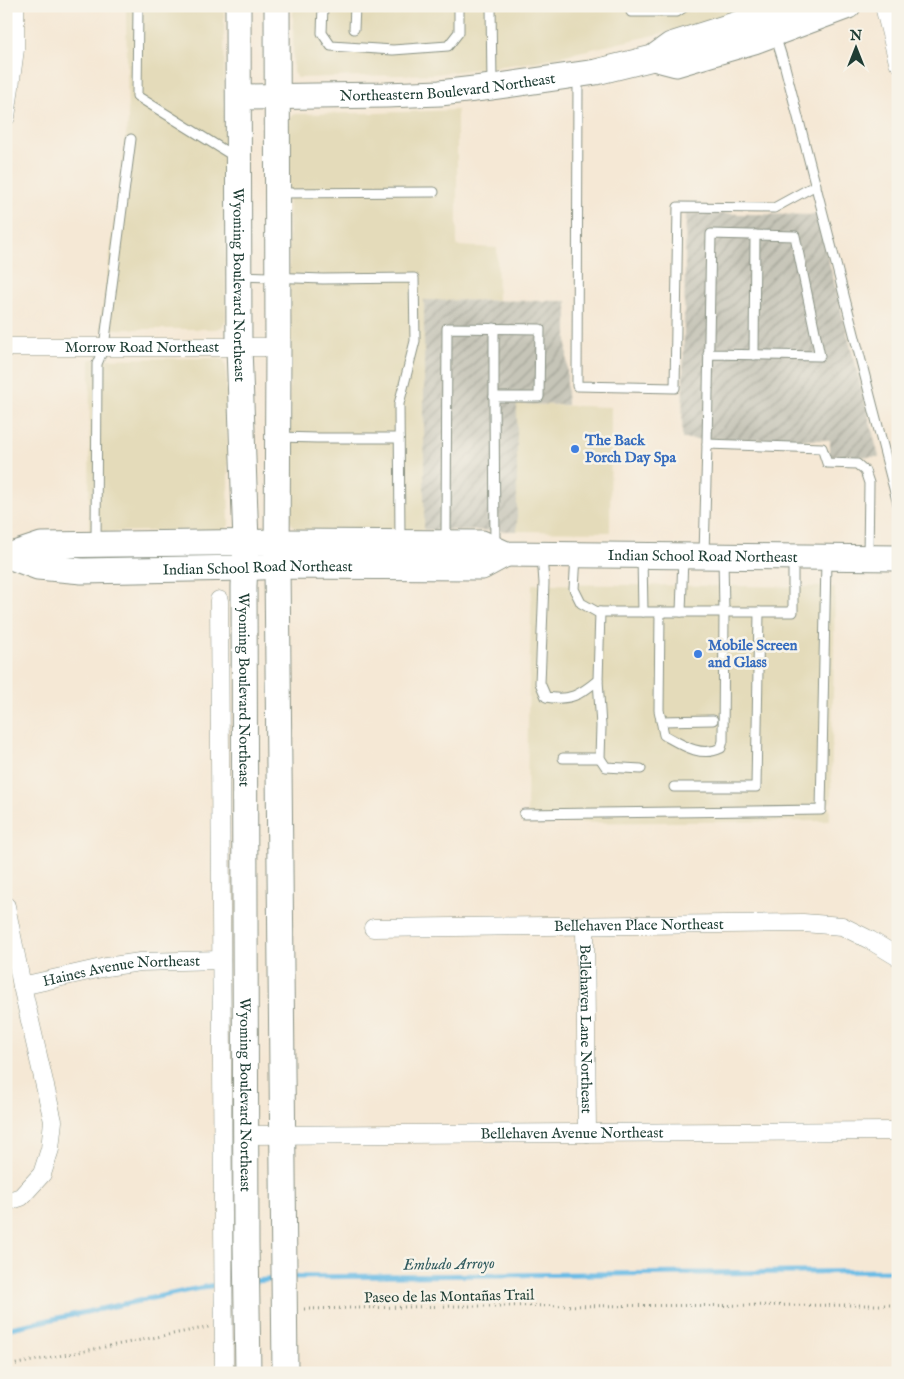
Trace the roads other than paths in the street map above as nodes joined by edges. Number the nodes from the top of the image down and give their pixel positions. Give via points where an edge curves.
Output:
1 (15, 6) edge
2 (138, 6) edge
3 (238, 6) edge
4 (276, 6) edge
5 (323, 6) edge
6 (355, 6) edge
7 (459, 6) edge
8 (491, 6) edge
9 (686, 6) edge
10 (786, 6) edge
11 (818, 6) edge
12 (848, 6) edge
13 (884, 6) edge
14 (631, 12) dead end
15 (354, 29) dead end
16 (776, 32) junction
17 (11, 49) edge
18 (653, 58) junction
19 (898, 62) edge
20 (578, 75) junction
21 (492, 87) junction
22 (239, 98) junction
23 (277, 98) junction
24 (6, 117) edge
25 (131, 139) dead end
26 (239, 160) junction
27 (816, 185) junction
28 (434, 192) dead end
29 (278, 193) junction
30 (754, 235) junction
31 (239, 276) junction
32 (278, 277) junction
33 (494, 328) junction
34 (6, 347) edge
35 (104, 347) junction
36 (239, 347) junction
37 (278, 347) junction
38 (708, 354) junction
39 (754, 355) junction
40 (494, 397) junction
41 (278, 437) junction
42 (399, 438) junction
43 (707, 444) junction
44 (898, 504) edge
45 (246, 542) junction
46 (400, 543) junction
47 (446, 543) junction
48 (96, 544) junction
49 (501, 552) junction
50 (277, 554) junction
51 (542, 555) junction
52 (576, 555) junction
53 (7, 556) edge
54 (642, 556) junction
55 (703, 557) junction
56 (793, 557) junction
57 (826, 557) junction
58 (868, 558) junction
59 (898, 558) edge
60 (244, 568) junction
61 (219, 600) dead end
62 (600, 612) junction
63 (643, 612) junction
64 (660, 612) junction
65 (681, 612) junction
66 (724, 612) junction
67 (759, 612) junction
68 (598, 680) junction
69 (713, 720) dead end
70 (662, 721) junction
71 (563, 758) dead end
72 (600, 758) junction
73 (641, 769) dead end
74 (674, 787) dead end
75 (524, 814) dead end
76 (6, 906) edge
77 (585, 926) junction
78 (373, 928) dead end
79 (898, 957) edge
80 (221, 960) junction
81 (22, 986) junction
82 (898, 1131) edge
83 (586, 1133) junction
84 (283, 1134) junction
85 (246, 1135) junction
86 (6, 1202) edge
87 (235, 1246) junction
88 (232, 1313) junction
89 (224, 1373) edge
90 (248, 1373) edge
91 (285, 1373) edge

1 - 17 street
2 - 26 lane via 137,96
3 - 22 main road, Wyoming Boulevard Northeast
4 - 23 main road
5 - 7 lane via 322,34 331,46 393,50 448,46 459,32
6 - 15 lane
8 - 21 lane
9 - 14 lane via 677,12
10 - 18 main road, Northeastern Boulevard Northeast via 671,45
11 - 16 main road via 794,16
12 - 16 main road, Northeastern Boulevard Northeast
13 - 19 street
16 - 18 main road, Northeastern Boulevard Northeast via 676,64
16 - 27 lane
17 - 24 street
18 - 20 main road, Northeastern Boulevard Northeast
20 - 21 main road, Northeastern Boulevard Northeast
20 - 27 lane via 578,386 675,388 678,207 774,208
21 - 23 main road, Northeastern Boulevard Northeast via 440,93
22 - 23 main road, Northeastern Boulevard Northeast
22 - 26 main road, Wyoming Boulevard Northeast
23 - 29 main road
25 - 35 lane
26 - 31 main road, Wyoming Boulevard Northeast
27 - 44 lane
28 - 29 lane
29 - 32 main road
30 - 38 lane via 711,234
30 - 39 lane
30 - 39 lane via 795,236 820,356
31 - 32 lane
31 - 36 main road, Wyoming Boulevard Northeast
32 - 37 main road
32 - 42 lane via 414,278 415,341 399,404
33 - 40 lane
33 - 40 lane via 540,328 540,397
33 - 47 lane via 447,328
34 - 35 street, Morrow Road Northeast
35 - 36 street, Morrow Road Northeast
35 - 48 lane via 97,364
36 - 37 street, Morrow Road Northeast
36 - 45 main road, Wyoming Boulevard Northeast
37 - 41 main road
38 - 39 lane
38 - 43 lane
40 - 49 lane
41 - 42 lane
41 - 50 main road
42 - 46 lane
43 - 55 lane
43 - 58 lane via 822,448 827,462 857,464 865,471 869,483
45 - 48 main road, Indian School Road Northeast
45 - 50 main road, Indian School Road Northeast
45 - 60 main road, Wyoming Boulevard Northeast
46 - 47 main road, Indian School Road Northeast
46 - 50 main road, Indian School Road Northeast
47 - 49 main road, Indian School Road Northeast via 482,543
48 - 53 main road, Indian School Road Northeast via 41,545
49 - 50 main road, Indian School Road Northeast via 482,567
49 - 51 main road, Indian School Road Northeast
50 - 60 main road, Indian School Road Northeast
50 - 84 main road
51 - 52 main road, Indian School Road Northeast
51 - 68 lane via 540,683 546,697 560,700 580,695
52 - 54 main road, Indian School Road Northeast
52 - 62 lane via 574,590 581,603
53 - 60 main road, Indian School Road Northeast via 38,567 82,571
54 - 55 main road, Indian School Road Northeast
54 - 63 lane
55 - 56 main road, Indian School Road Northeast
55 - 65 lane
55 - 66 lane
56 - 57 main road, Indian School Road Northeast
56 - 67 lane via 793,612
57 - 58 main road, Indian School Road Northeast
57 - 75 lane via 821,810
58 - 59 main road, Indian School Road Northeast
60 - 85 main road, Wyoming Boulevard Northeast
61 - 80 street
62 - 63 lane
62 - 68 lane
63 - 64 lane
64 - 65 lane
64 - 70 lane via 659,710
65 - 66 lane
66 - 67 lane
66 - 70 lane via 721,748 715,751 691,750 664,735
67 - 74 lane via 756,788
68 - 72 lane
69 - 70 lane
71 - 72 lane
72 - 73 lane via 606,767
76 - 81 street
77 - 78 street, Bellehaven Place Northeast
77 - 79 street, Bellehaven Place Northeast via 803,923 842,926
77 - 83 street, Bellehaven Lane Northeast
80 - 81 street, Haines Avenue Northeast via 140,962
80 - 87 street
81 - 86 street via 53,1120 50,1149 42,1174 21,1197
82 - 83 street, Bellehaven Avenue Northeast
83 - 84 street, Bellehaven Avenue Northeast
84 - 85 street, Bellehaven Avenue Northeast
84 - 91 main road
85 - 87 main road, Wyoming Boulevard Northeast
87 - 88 main road, Wyoming Boulevard Northeast
88 - 89 street
88 - 90 main road, Wyoming Boulevard Northeast

